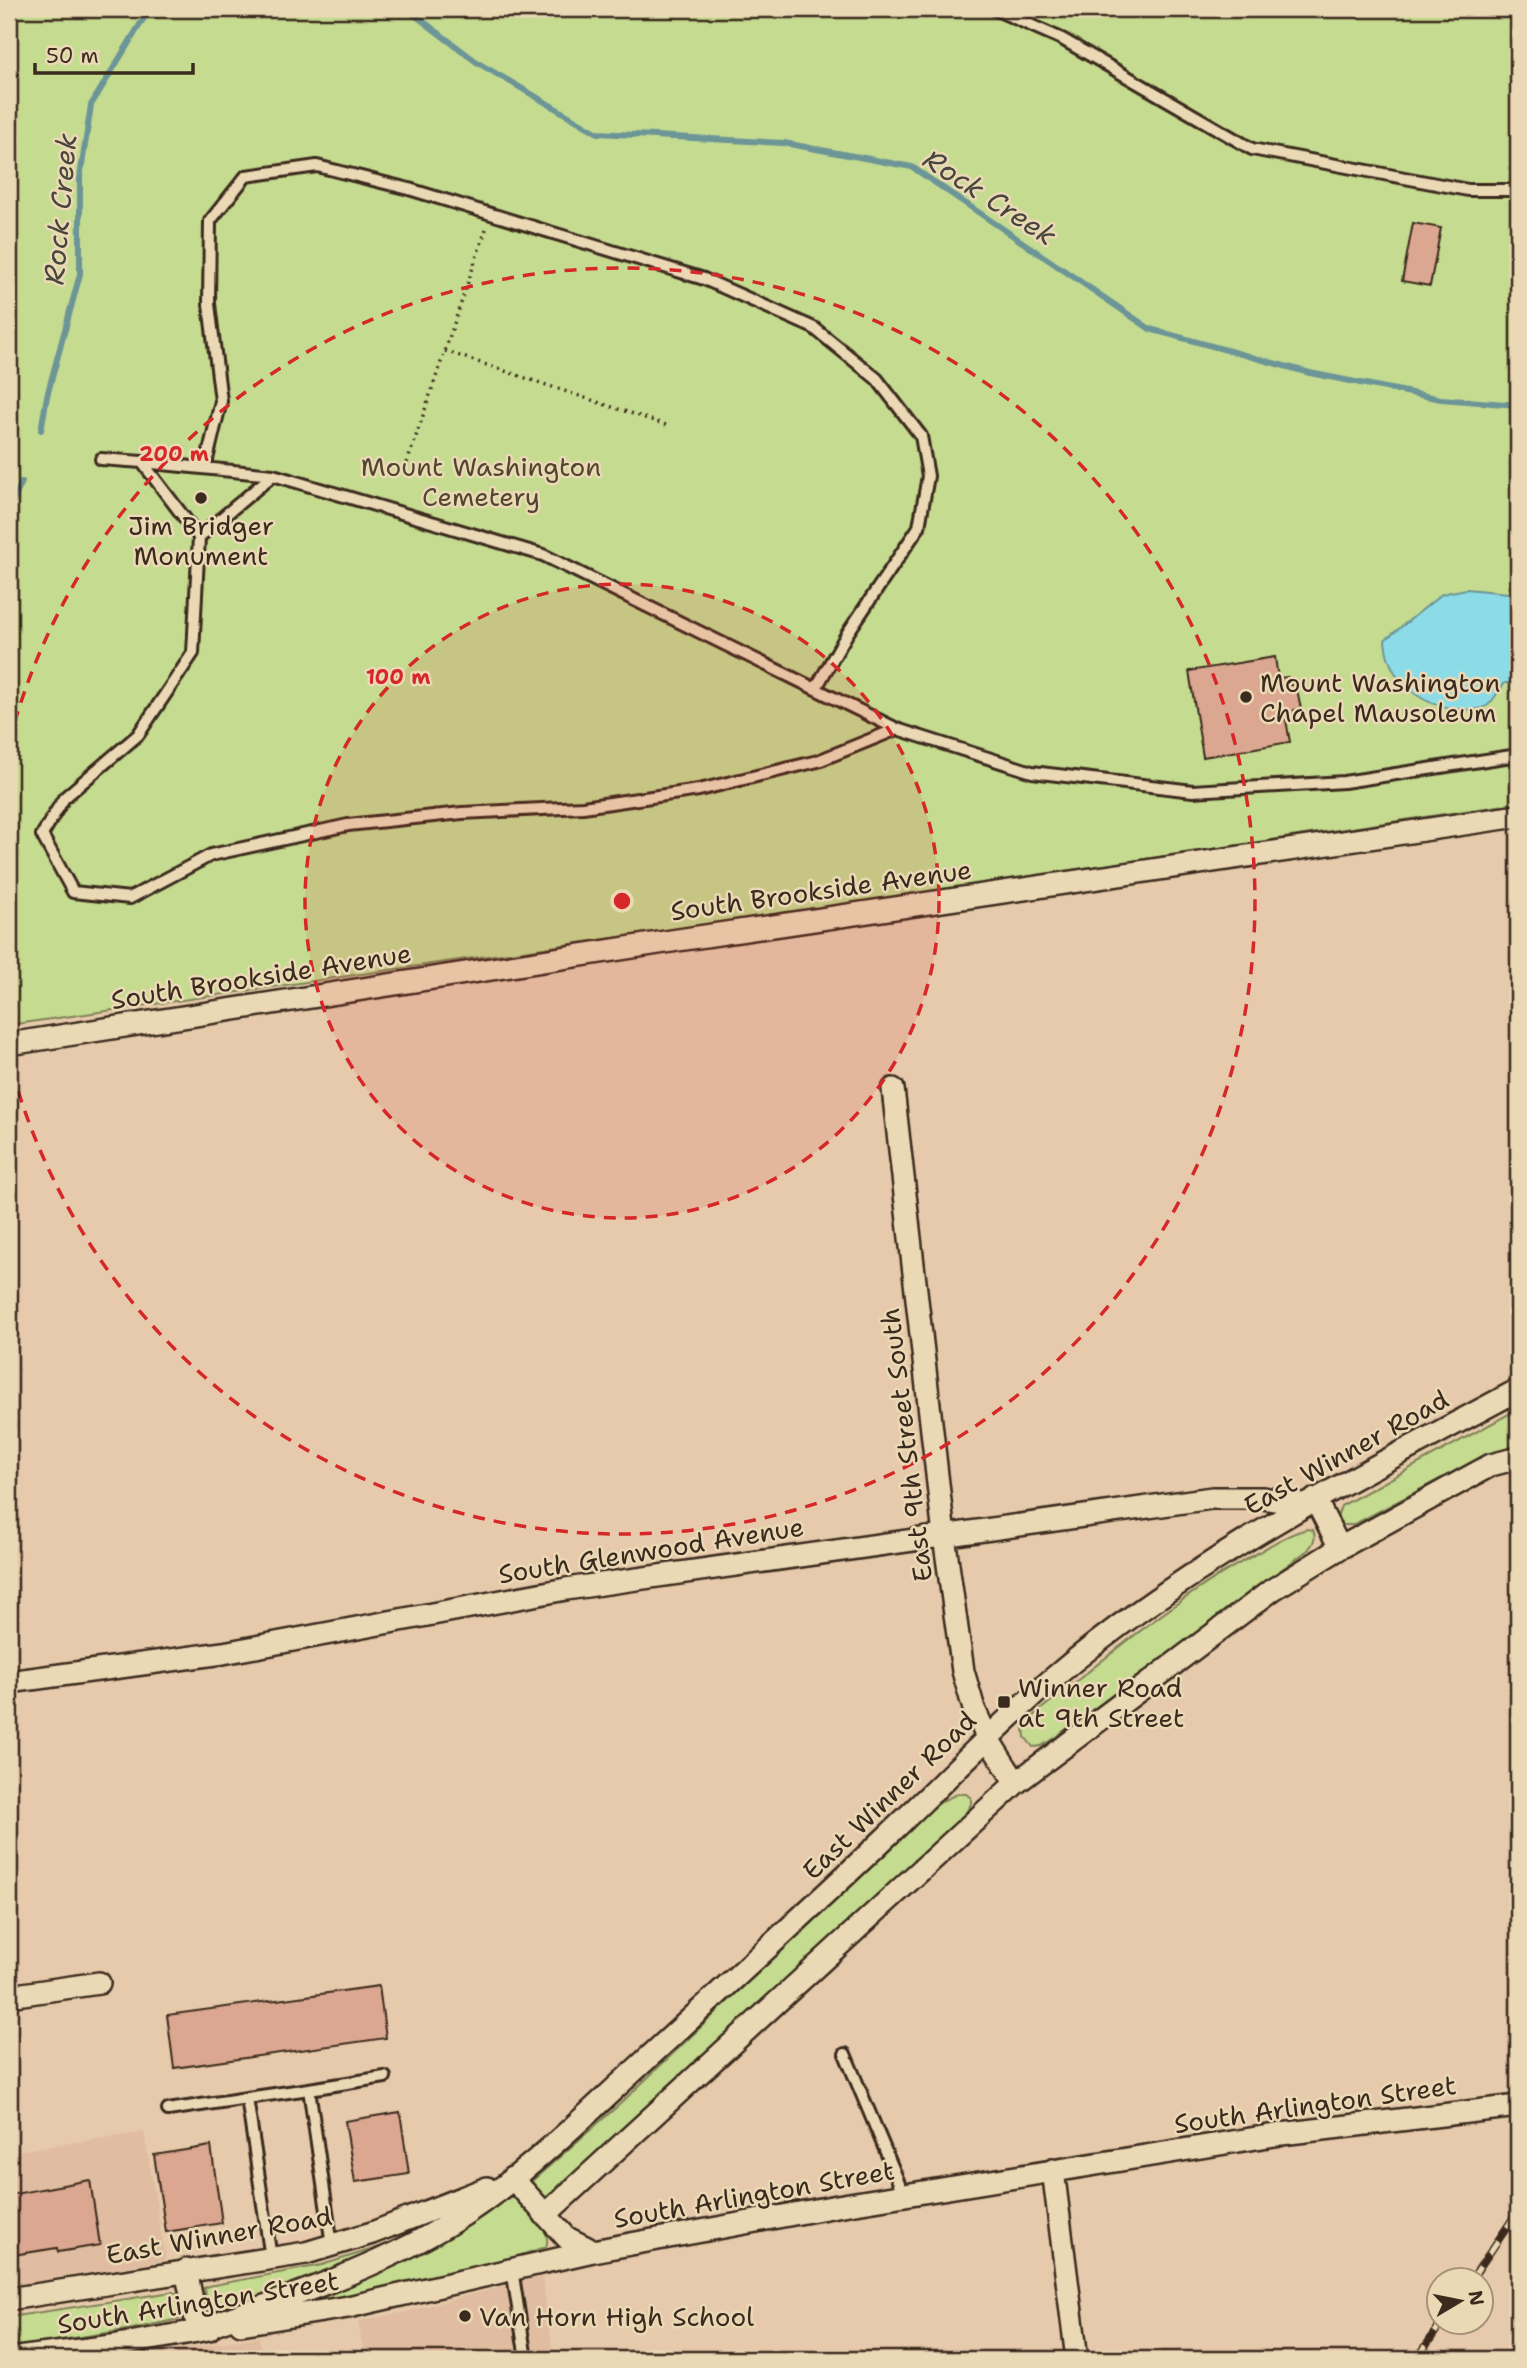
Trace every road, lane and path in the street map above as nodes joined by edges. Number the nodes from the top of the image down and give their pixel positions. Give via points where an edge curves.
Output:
1 (994, 9) edge
2 (1518, 190) edge
3 (492, 214) junction
4 (445, 351) junction
5 (666, 425) dead end
6 (102, 459) dead end
7 (142, 462) junction
8 (407, 463) dead end
9 (205, 468) junction
10 (273, 475) junction
11 (199, 537) junction
12 (816, 688) junction
13 (897, 729) junction
14 (1518, 755) edge
15 (1518, 816) edge
16 (9, 1044) edge
17 (893, 1089) dead end
18 (1518, 1390) edge
19 (1518, 1458) edge
20 (1309, 1502) junction
21 (944, 1536) junction
22 (1340, 1548) junction
23 (9, 1682) edge
24 (988, 1740) junction
25 (1016, 1783) junction
26 (99, 1983) dead end
27 (9, 1996) edge
28 (845, 2054) dead end
29 (385, 2077) dead end
30 (309, 2089) junction
31 (247, 2098) junction
32 (1516, 2106) edge
33 (168, 2110) dead end
34 (1054, 2170) junction
35 (512, 2178) junction
36 (904, 2195) junction
37 (545, 2215) junction
38 (332, 2245) junction
39 (593, 2251) junction
40 (271, 2258) junction
41 (186, 2270) junction
42 (512, 2270) junction
43 (9, 2299) edge
44 (198, 2330) junction
45 (108, 2352) edge
46 (9, 2359) edge
47 (526, 2359) edge
48 (1077, 2359) edge

1 - 2 lane via 1062,39 1252,149 1468,190
3 - 4 path
3 - 9 lane via 317,166 246,176 211,221 209,304 222,401
3 - 12 lane via 704,279 814,328 877,379 921,436 928,477 919,527
4 - 5 path
4 - 8 path
6 - 7 lane
7 - 9 lane
7 - 11 lane
9 - 10 lane
10 - 11 lane
10 - 12 lane via 543,555
11 - 13 lane via 193,653 138,735 64,798 42,835 72,892 130,898 211,855 348,825 583,807 699,790 818,761
12 - 13 lane
13 - 14 lane via 1032,772 1193,791 1344,782
15 - 16 street, South Brookside Avenue
17 - 21 street, East 9th Street South
18 - 20 street, East Winner Road
19 - 22 street via 1491,1465
20 - 21 street, South Glenwood Avenue via 1212,1498
20 - 22 street
20 - 24 street, East Winner Road via 1131,1616
21 - 23 street, South Glenwood Avenue via 566,1589 223,1653
21 - 24 street, East 9th Street South via 963,1671
22 - 25 street via 1272,1590
24 - 25 street, East 9th Street South
24 - 35 street, East Winner Road via 779,1939
25 - 37 street
26 - 27 street
28 - 36 lane
29 - 30 lane
30 - 31 lane
30 - 38 lane
31 - 33 lane
31 - 40 lane
32 - 34 street, South Arlington Street via 1281,2134
34 - 36 street, South Arlington Street
34 - 48 street
35 - 37 street
35 - 38 street, East Winner Road
35 - 44 street, East Winner Road via 409,2247
36 - 39 street, South Arlington Street
37 - 39 street via 567,2238
38 - 40 street, East Winner Road
39 - 42 street, South Arlington Street
40 - 41 street, East Winner Road
41 - 43 street, East Winner Road
41 - 44 street
42 - 44 street, South Arlington Street via 348,2307
42 - 47 lane
44 - 45 street, South Arlington Street
45 - 46 street, South Arlington Street

